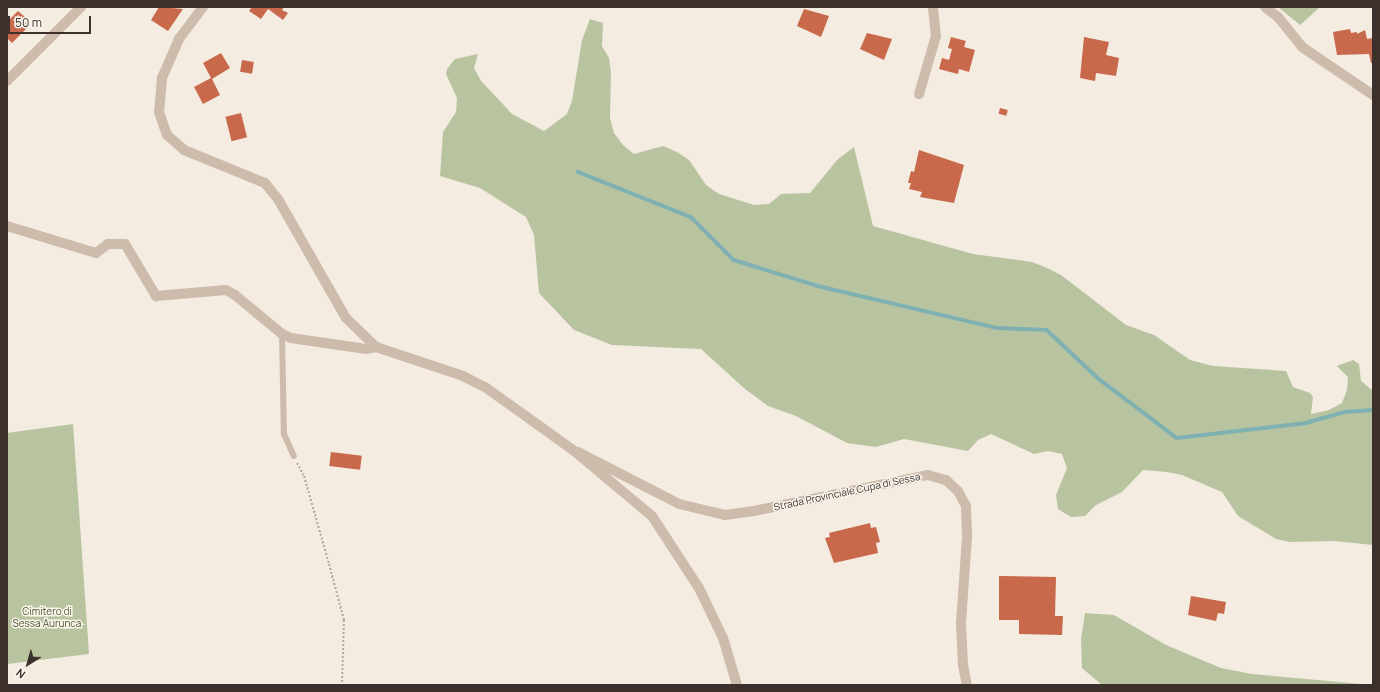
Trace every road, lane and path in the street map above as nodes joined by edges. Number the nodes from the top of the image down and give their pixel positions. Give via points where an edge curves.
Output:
1 (81, 7) edge
2 (203, 7) edge
3 (933, 7) edge
4 (1265, 7) edge
5 (7, 81) edge
6 (919, 94) dead end
7 (1373, 95) edge
8 (7, 226) edge
9 (282, 334) junction
10 (376, 347) junction
11 (573, 450) junction
12 (294, 456) joint
13 (342, 685) edge
14 (737, 685) edge
15 (967, 685) edge

1 - 5 street
2 - 10 street via 179,40 162,78 159,112 164,129 184,150 265,183 278,199 346,318
3 - 6 street via 936,36
4 - 7 street via 1278,17 1302,47
8 - 9 street via 96,253 108,244 125,244 156,296 226,290
9 - 10 street via 366,349
9 - 12 lane via 284,434
10 - 11 street via 463,376 485,387
11 - 14 street via 652,516 678,552 723,638
11 - 15 street, Strada Provinciale Cupa di Sessa via 679,504 725,515 928,475 946,480 958,491 966,506 967,537 961,623 963,665
12 - 13 path via 304,476 344,620

